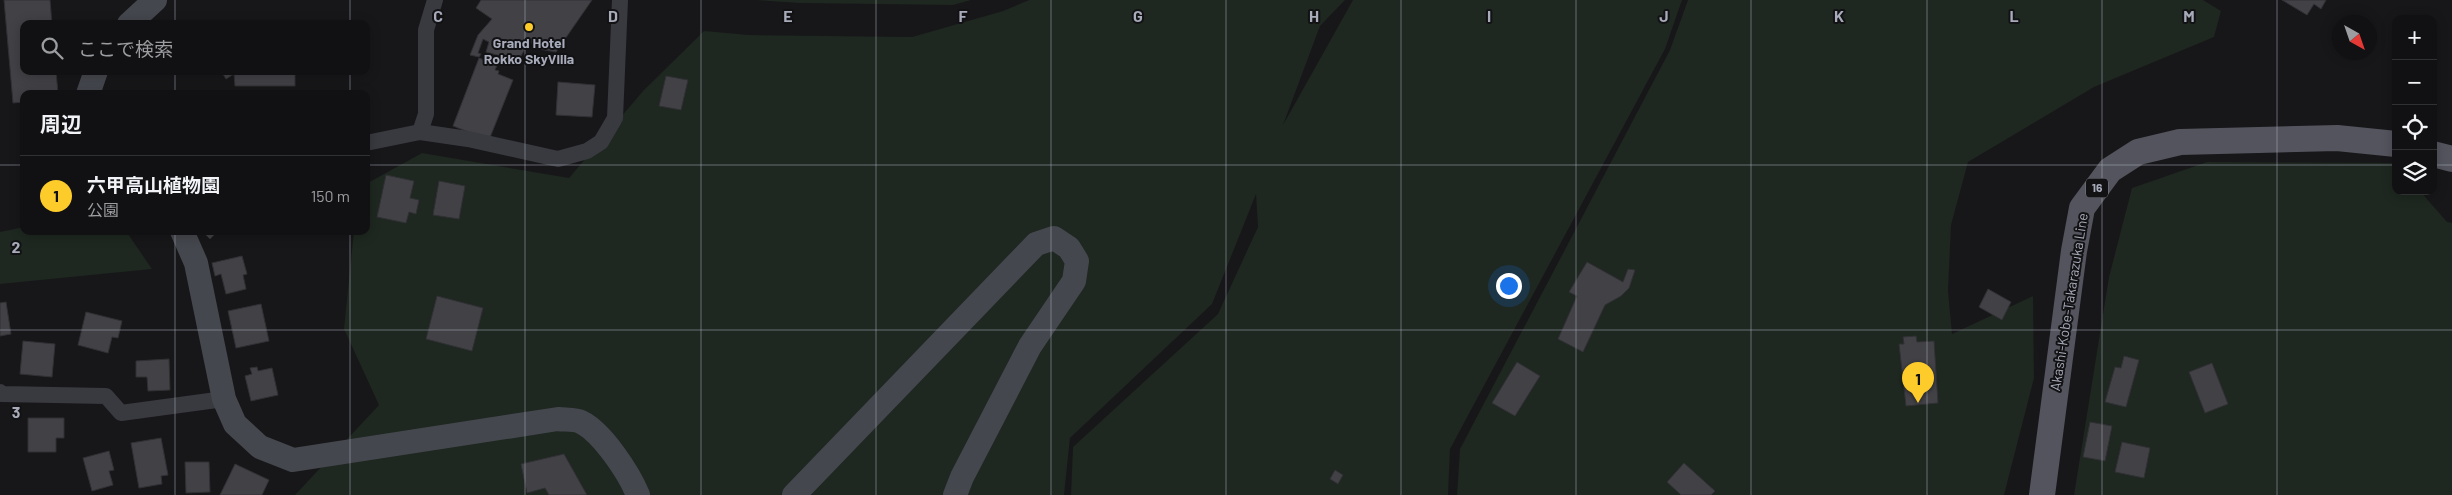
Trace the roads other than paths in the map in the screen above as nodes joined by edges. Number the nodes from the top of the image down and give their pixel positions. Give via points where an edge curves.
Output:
1 (154, 0) edge
2 (435, 0) edge
3 (620, 0) edge
4 (133, 20) edge
5 (95, 75) edge
6 (89, 90) edge
7 (420, 132) junction
8 (370, 143) edge
9 (2392, 144) edge
10 (2437, 155) edge
11 (2452, 159) edge
12 (184, 235) edge
13 (1, 394) edge
14 (224, 399) junction
15 (638, 495) edge
16 (794, 495) edge
17 (955, 495) edge
18 (2042, 495) edge

1 - 4 street
2 - 7 street via 426,30 426,114
3 - 7 street via 615,118 601,142 587,151 558,159
5 - 6 street
7 - 8 street
9 - 18 main road, Akashi-Kobe-Takarazuka Line / 16 via 2337,138 2180,142 2138,152 2110,170 2082,208
10 - 11 main road
12 - 14 street via 196,263
13 - 14 street via 106,396 121,413
14 - 15 street via 235,424 260,447 293,460 558,419 579,421 593,429 609,448
16 - 17 street via 1036,244 1054,238 1069,248 1077,261 1074,281 1030,346

